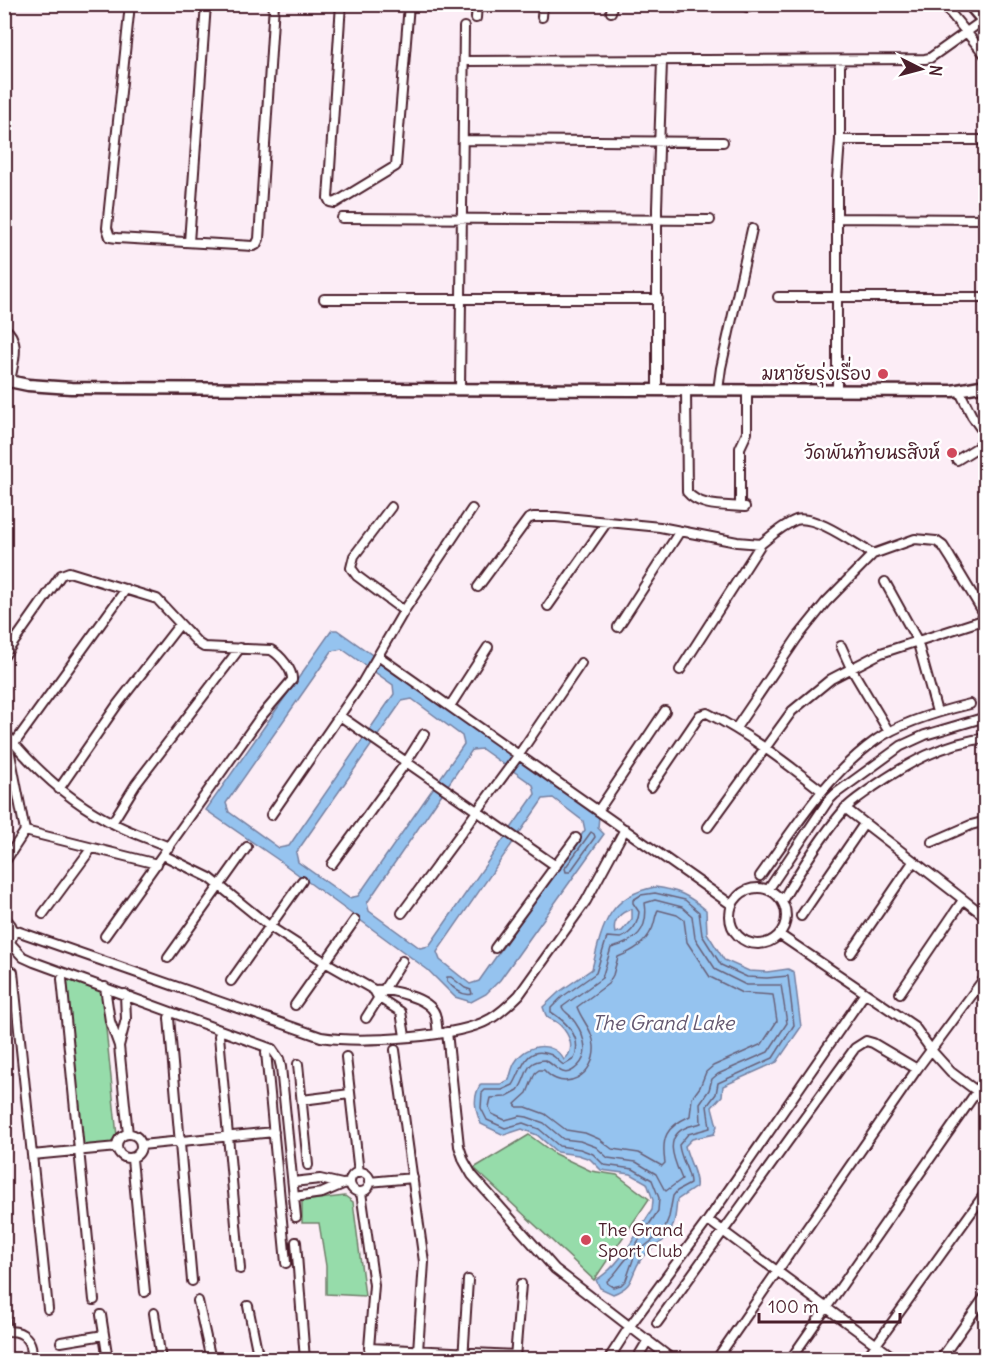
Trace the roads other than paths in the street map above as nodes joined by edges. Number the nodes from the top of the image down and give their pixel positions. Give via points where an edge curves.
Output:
1 (130, 4) edge
2 (206, 4) edge
3 (274, 4) edge
4 (341, 4) edge
5 (409, 4) edge
6 (477, 4) edge
7 (543, 4) edge
8 (943, 4) edge
9 (969, 4) edge
10 (542, 16) dead end
11 (476, 18) dead end
12 (984, 22) edge
13 (464, 27) dead end
14 (966, 31) junction
15 (986, 56) edge
16 (464, 61) junction
17 (662, 61) junction
18 (840, 61) junction
19 (463, 140) junction
20 (840, 140) junction
21 (986, 140) edge
22 (659, 141) junction
23 (723, 142) dead end
24 (342, 218) dead end
25 (837, 218) junction
26 (461, 219) junction
27 (986, 219) edge
28 (710, 220) dead end
29 (658, 221) junction
30 (752, 229) dead end
31 (189, 242) junction
32 (778, 297) dead end
33 (837, 297) junction
34 (986, 297) edge
35 (460, 298) junction
36 (324, 299) dead end
37 (658, 299) junction
38 (4, 328) edge
39 (7, 380) edge
40 (986, 385) edge
41 (460, 389) junction
42 (657, 390) junction
43 (686, 390) junction
44 (718, 390) junction
45 (747, 390) junction
46 (837, 390) junction
47 (959, 390) junction
48 (985, 436) edge
49 (957, 460) dead end
50 (391, 507) dead end
51 (472, 509) dead end
52 (607, 522) junction
53 (680, 531) junction
54 (760, 544) junction
55 (873, 554) junction
56 (885, 582) dead end
57 (478, 587) dead end
58 (126, 590) junction
59 (548, 606) dead end
60 (404, 611) junction
61 (986, 618) edge
62 (180, 624) junction
63 (618, 627) dead end
64 (917, 640) junction
65 (841, 646) dead end
66 (488, 647) dead end
67 (240, 648) junction
68 (4, 656) edge
69 (377, 657) junction
70 (581, 663) dead end
71 (851, 668) junction
72 (680, 670) dead end
73 (970, 704) dead end
74 (450, 706) junction
75 (665, 711) dead end
76 (937, 712) junction
77 (340, 716) junction
78 (986, 717) edge
79 (4, 723) edge
80 (736, 728) junction
81 (889, 732) junction
82 (424, 734) dead end
83 (7, 735) junction
84 (986, 738) edge
85 (14, 744) junction
86 (765, 747) junction
87 (517, 757) junction
88 (407, 761) junction
89 (651, 787) dead end
90 (60, 789) junction
91 (822, 791) junction
92 (845, 808) junction
93 (477, 811) junction
94 (598, 811) junction
95 (271, 815) dead end
96 (986, 821) edge
97 (112, 823) junction
98 (864, 824) junction
99 (708, 827) dead end
100 (624, 829) junction
101 (25, 831) junction
102 (576, 838) dead end
103 (932, 842) dead end
104 (169, 847) junction
105 (247, 847) dead end
106 (91, 849) junction
107 (164, 855) junction
108 (913, 862) junction
109 (4, 863) edge
110 (157, 864) junction
111 (332, 864) dead end
112 (556, 866) junction
113 (760, 876) dead end
114 (302, 881) dead end
115 (220, 885) junction
116 (768, 890) junction
117 (963, 900) junction
118 (783, 902) junction
119 (732, 905) junction
120 (402, 913) dead end
121 (43, 915) dead end
122 (801, 916) dead end
123 (986, 917) edge
124 (4, 918) edge
125 (355, 920) dead end
126 (269, 926) junction
127 (14, 930) junction
128 (780, 935) junction
129 (105, 936) dead end
130 (7, 945) edge
131 (495, 948) dead end
132 (851, 953) dead end
133 (168, 958) dead end
134 (402, 961) dead end
135 (325, 962) junction
136 (13, 972) dead end
137 (986, 976) edge
138 (62, 979) dead end
139 (231, 981) dead end
140 (105, 987) junction
141 (384, 989) junction
142 (865, 993) junction
143 (900, 993) dead end
144 (124, 994) junction
145 (376, 994) junction
146 (295, 1005) dead end
147 (169, 1018) dead end
148 (366, 1018) dead end
149 (447, 1032) junction
150 (438, 1034) junction
151 (219, 1036) dead end
152 (405, 1036) junction
153 (118, 1046) junction
154 (395, 1050) dead end
155 (932, 1051) junction
156 (266, 1052) dead end
157 (346, 1057) dead end
158 (298, 1064) dead end
159 (917, 1069) junction
160 (986, 1078) edge
161 (976, 1092) junction
162 (350, 1094) junction
163 (986, 1098) edge
164 (302, 1100) junction
165 (274, 1132) junction
166 (128, 1134) junction
167 (228, 1136) junction
168 (180, 1141) junction
169 (141, 1145) junction
170 (117, 1147) junction
171 (79, 1150) junction
172 (32, 1155) junction
173 (132, 1158) junction
174 (308, 1165) dead end
175 (359, 1173) junction
176 (413, 1178) junction
177 (293, 1182) junction
178 (369, 1182) junction
179 (346, 1184) junction
180 (362, 1192) junction
181 (986, 1192) edge
182 (294, 1197) junction
183 (296, 1217) dead end
184 (708, 1220) junction
185 (723, 1232) junction
186 (296, 1242) dead end
187 (286, 1263) dead end
188 (240, 1269) dead end
189 (778, 1271) junction
190 (468, 1280) dead end
191 (192, 1281) dead end
192 (521, 1284) dead end
193 (146, 1292) dead end
194 (986, 1295) edge
195 (94, 1300) dead end
196 (198, 1301) dead end
197 (248, 1306) dead end
198 (828, 1307) junction
199 (48, 1309) dead end
200 (4, 1311) edge
201 (154, 1313) dead end
202 (100, 1315) dead end
203 (657, 1323) dead end
204 (630, 1326) junction
205 (6, 1331) edge
206 (104, 1335) junction
207 (648, 1340) junction
208 (61, 1342) dead end
209 (877, 1343) junction
210 (390, 1350) junction
211 (418, 1351) junction
212 (463, 1356) edge
213 (515, 1357) edge
214 (34, 1358) edge
215 (108, 1359) edge
216 (161, 1359) edge
217 (211, 1359) edge
218 (259, 1359) edge
219 (305, 1359) edge
220 (392, 1359) edge
221 (608, 1359) edge
222 (636, 1359) edge
223 (673, 1359) edge
224 (716, 1359) edge
225 (790, 1359) edge
226 (866, 1359) edge
227 (897, 1359) edge
228 (940, 1359) edge

1 - 31 street via 108,233 113,238
2 - 31 street
3 - 31 street via 259,242 253,246
4 - 5 street via 328,198 335,203 396,166
6 - 11 street
7 - 10 street
8 - 14 street
9 - 12 street
12 - 14 street
13 - 16 street
14 - 15 street
14 - 18 street via 930,58
16 - 17 street
16 - 19 street
17 - 18 street
17 - 22 street
18 - 20 street
19 - 22 street
19 - 26 street
20 - 21 street
20 - 25 street
22 - 23 street
22 - 29 street
24 - 26 street
25 - 27 street
25 - 33 street
26 - 29 street
26 - 35 street
28 - 29 street
29 - 37 street
30 - 44 street
32 - 33 street
33 - 34 street
33 - 46 street
35 - 36 street
35 - 37 street
35 - 41 street
37 - 42 street
38 - 39 street via 12,334 15,344
39 - 41 street via 71,388
40 - 47 street
41 - 42 street
42 - 43 street
43 - 44 street
43 - 45 street via 687,492 695,500 742,506 740,448 747,434
44 - 45 street
45 - 46 street
46 - 47 street
47 - 48 street
48 - 49 street via 978,447
50 - 60 street via 354,556 351,568
51 - 60 street
52 - 53 street
52 - 57 street via 556,517 528,519
52 - 59 street
53 - 54 street
53 - 63 street
54 - 55 street via 778,530 805,519 814,520
54 - 72 street
55 - 61 street via 915,539 936,541 943,546
55 - 80 street via 797,638
56 - 64 street
58 - 62 street via 162,602
58 - 68 street via 64,572
58 - 85 street
60 - 69 street
61 - 64 street
62 - 67 street via 204,647
62 - 90 street via 117,705
64 - 71 street
64 - 76 street
65 - 71 street
66 - 74 street
67 - 97 street via 136,784
67 - 104 street via 275,652 292,673 292,680 259,719
69 - 74 street
69 - 77 street
70 - 87 street
71 - 81 street
71 - 86 street via 792,711
73 - 76 street
74 - 87 street
75 - 94 street
76 - 81 street
77 - 88 street
77 - 95 street
78 - 116 street via 901,746 835,794
79 - 83 street
80 - 86 street
80 - 89 street via 707,713 700,715
81 - 91 street via 849,762
82 - 88 street
83 - 85 street
83 - 101 street
84 - 92 street via 929,753
85 - 90 street
86 - 91 street
86 - 99 street
87 - 93 street
87 - 94 street
88 - 93 street
88 - 111 street
90 - 97 street
91 - 113 street
92 - 98 street
92 - 118 street
93 - 112 street
93 - 120 street
94 - 100 street
96 - 103 street
97 - 104 street
98 - 108 street
98 - 122 street
100 - 119 street
100 - 149 street via 586,901 519,995 490,1020
101 - 106 street
101 - 109 street
102 - 112 street
104 - 107 street
105 - 115 street
106 - 110 street
106 - 121 street
107 - 110 street
107 - 115 street
108 - 117 street
108 - 132 street
110 - 129 street
112 - 131 street
114 - 126 street
115 - 126 street
115 - 133 street
116 - 118 street
116 - 119 street via 750,889
117 - 123 street
117 - 143 street
118 - 128 street via 786,920
119 - 128 street via 732,927 744,940 762,944
124 - 127 street
125 - 135 street
126 - 135 street
126 - 139 street
127 - 130 street
127 - 152 street via 321,1037 355,1040
128 - 142 street
130 - 140 street via 34,962
134 - 141 street
135 - 145 street
135 - 146 street
136 - 172 street
137 - 155 street
138 - 171 street
140 - 144 street
140 - 153 street
141 - 145 street
141 - 150 street via 427,1004 435,1013
142 - 155 street via 914,1026
142 - 184 street
144 - 153 street via 126,1016
144 - 177 street via 264,1045 276,1053 281,1067
145 - 148 street
145 - 152 street via 400,1012
147 - 168 street
149 - 150 street
149 - 204 street via 459,1146 472,1175 555,1269
150 - 152 street
151 - 167 street
153 - 166 street
154 - 176 street
155 - 159 street
155 - 161 street
156 - 165 street
157 - 162 street
158 - 164 street
159 - 185 street via 882,1046 867,1041 855,1048
159 - 189 street
160 - 161 street
161 - 163 street
161 - 198 street
162 - 164 street
162 - 175 street
164 - 174 street
165 - 167 street
165 - 187 street
166 - 169 street via 136,1136
166 - 170 street via 118,1140
167 - 168 street
167 - 188 street
168 - 169 street
168 - 191 street
169 - 173 street via 139,1154
170 - 171 street
170 - 173 street via 120,1155
171 - 172 street
171 - 195 street
172 - 199 street
173 - 193 street
175 - 178 street via 365,1174
175 - 179 street
176 - 178 street
176 - 211 street via 424,1265
177 - 179 street via 320,1179
177 - 182 street
178 - 180 street
179 - 180 street
179 - 182 street
180 - 210 street via 374,1285 368,1346
181 - 209 street
182 - 183 street
184 - 185 street
184 - 204 street
185 - 189 street
185 - 203 street
186 - 219 street
189 - 198 street
189 - 224 street
190 - 212 street
192 - 213 street
194 - 228 street
196 - 217 street
197 - 218 street
198 - 209 street
198 - 225 street
200 - 205 street
201 - 216 street
202 - 206 street
204 - 207 street
204 - 221 street
205 - 214 street via 14,1330 26,1337
206 - 208 street
206 - 215 street
207 - 222 street
207 - 223 street
209 - 226 street
209 - 227 street
210 - 211 street
210 - 220 street
211 - 212 street
212 - 213 street

